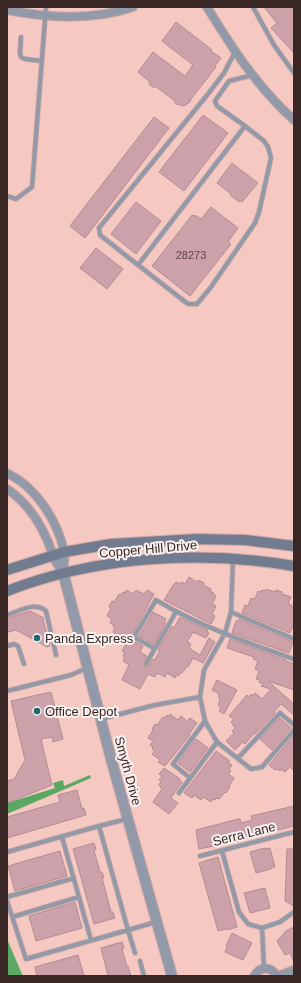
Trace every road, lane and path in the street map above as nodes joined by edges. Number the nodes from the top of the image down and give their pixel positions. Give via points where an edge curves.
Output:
1 (133, 7) edge
2 (207, 7) edge
3 (253, 7) edge
4 (7, 10) edge
5 (46, 11) edge
6 (22, 37) dead end
7 (235, 52) junction
8 (42, 61) junction
9 (294, 73) edge
10 (253, 75) junction
11 (294, 120) edge
12 (245, 126) junction
13 (7, 196) edge
14 (138, 265) junction
15 (7, 473) edge
16 (7, 489) edge
17 (294, 546) edge
18 (64, 552) junction
19 (53, 555) junction
20 (233, 558) junction
21 (294, 566) edge
22 (7, 570) edge
23 (63, 572) junction
24 (7, 591) edge
25 (176, 612) junction
26 (230, 612) junction
27 (7, 615) edge
28 (225, 633) junction
29 (294, 639) edge
30 (7, 646) edge
31 (154, 648) junction
32 (56, 655) dead end
33 (293, 658) edge
34 (24, 664) dead end
35 (146, 664) dead end
36 (87, 668) junction
37 (7, 691) edge
38 (200, 697) junction
39 (101, 719) junction
40 (204, 720) junction
41 (294, 725) edge
42 (294, 730) edge
43 (217, 742) junction
44 (238, 758) junction
45 (190, 778) junction
46 (179, 793) dead end
47 (128, 818) junction
48 (99, 826) junction
49 (294, 832) edge
50 (62, 837) junction
51 (222, 851) junction
52 (7, 852) edge
53 (200, 856) dead end
54 (74, 878) junction
55 (7, 897) edge
56 (79, 897) junction
57 (7, 901) edge
58 (294, 912) edge
59 (12, 917) junction
60 (156, 921) junction
61 (262, 928) junction
62 (128, 930) junction
63 (91, 940) junction
64 (135, 953) dead end
65 (140, 961) dead end
66 (264, 968) junction
67 (294, 970) edge
68 (144, 976) edge
69 (172, 976) edge
70 (254, 976) edge
71 (278, 976) edge

1 - 5 street via 106,14 70,17
2 - 7 street
3 - 9 lane via 274,45
4 - 5 street
5 - 8 lane
6 - 8 lane via 21,57
7 - 10 street
7 - 14 lane via 224,73 208,94 100,228 100,235
8 - 13 lane via 32,187 16,199
10 - 11 street
10 - 12 lane via 229,81 215,101 217,106
12 - 14 lane
12 - 14 lane via 268,147 271,158 268,173 255,223 211,286 197,304 188,304
15 - 18 street via 39,499 51,516
16 - 19 street via 37,518
17 - 18 main road, Copper Hill Drive via 245,540 197,539 111,544
18 - 19 main road, Copper Hill Drive
18 - 23 street
19 - 22 main road, Copper Hill Drive
19 - 23 street, Smyth Drive
20 - 21 main road, Copper Hill Drive
20 - 23 main road, Copper Hill Drive via 165,559
20 - 26 lane
23 - 24 main road, Copper Hill Drive
23 - 36 street, Smyth Drive
25 - 28 lane
25 - 31 lane
25 - 31 lane via 156,600 134,637
26 - 28 lane
26 - 29 lane
27 - 32 lane via 36,606 42,607 46,611
28 - 33 lane
28 - 38 lane via 204,670
30 - 34 lane via 18,646
31 - 35 lane
36 - 37 lane via 71,675
36 - 39 street, Smyth Drive
38 - 39 lane
38 - 40 lane
39 - 47 street, Smyth Drive
40 - 43 lane
40 - 45 lane via 173,764
41 - 44 lane via 280,713
42 - 44 lane via 262,767 252,769
43 - 44 lane
43 - 45 lane
45 - 46 lane
47 - 48 lane
47 - 60 street, Smyth Drive
48 - 50 lane
48 - 62 lane
49 - 51 lane, Serra Lane
50 - 52 lane
50 - 54 lane
51 - 53 lane, Serra Lane
51 - 61 lane via 239,912 248,924
54 - 55 lane
54 - 56 lane
56 - 59 lane
56 - 63 lane
57 - 59 lane
58 - 61 lane via 280,922
59 - 63 lane via 26,959
60 - 62 lane
60 - 69 street, Smyth Drive
61 - 66 lane
62 - 63 lane
62 - 64 lane
65 - 68 lane
66 - 70 street via 257,971
66 - 71 street via 271,969
67 - 71 street

